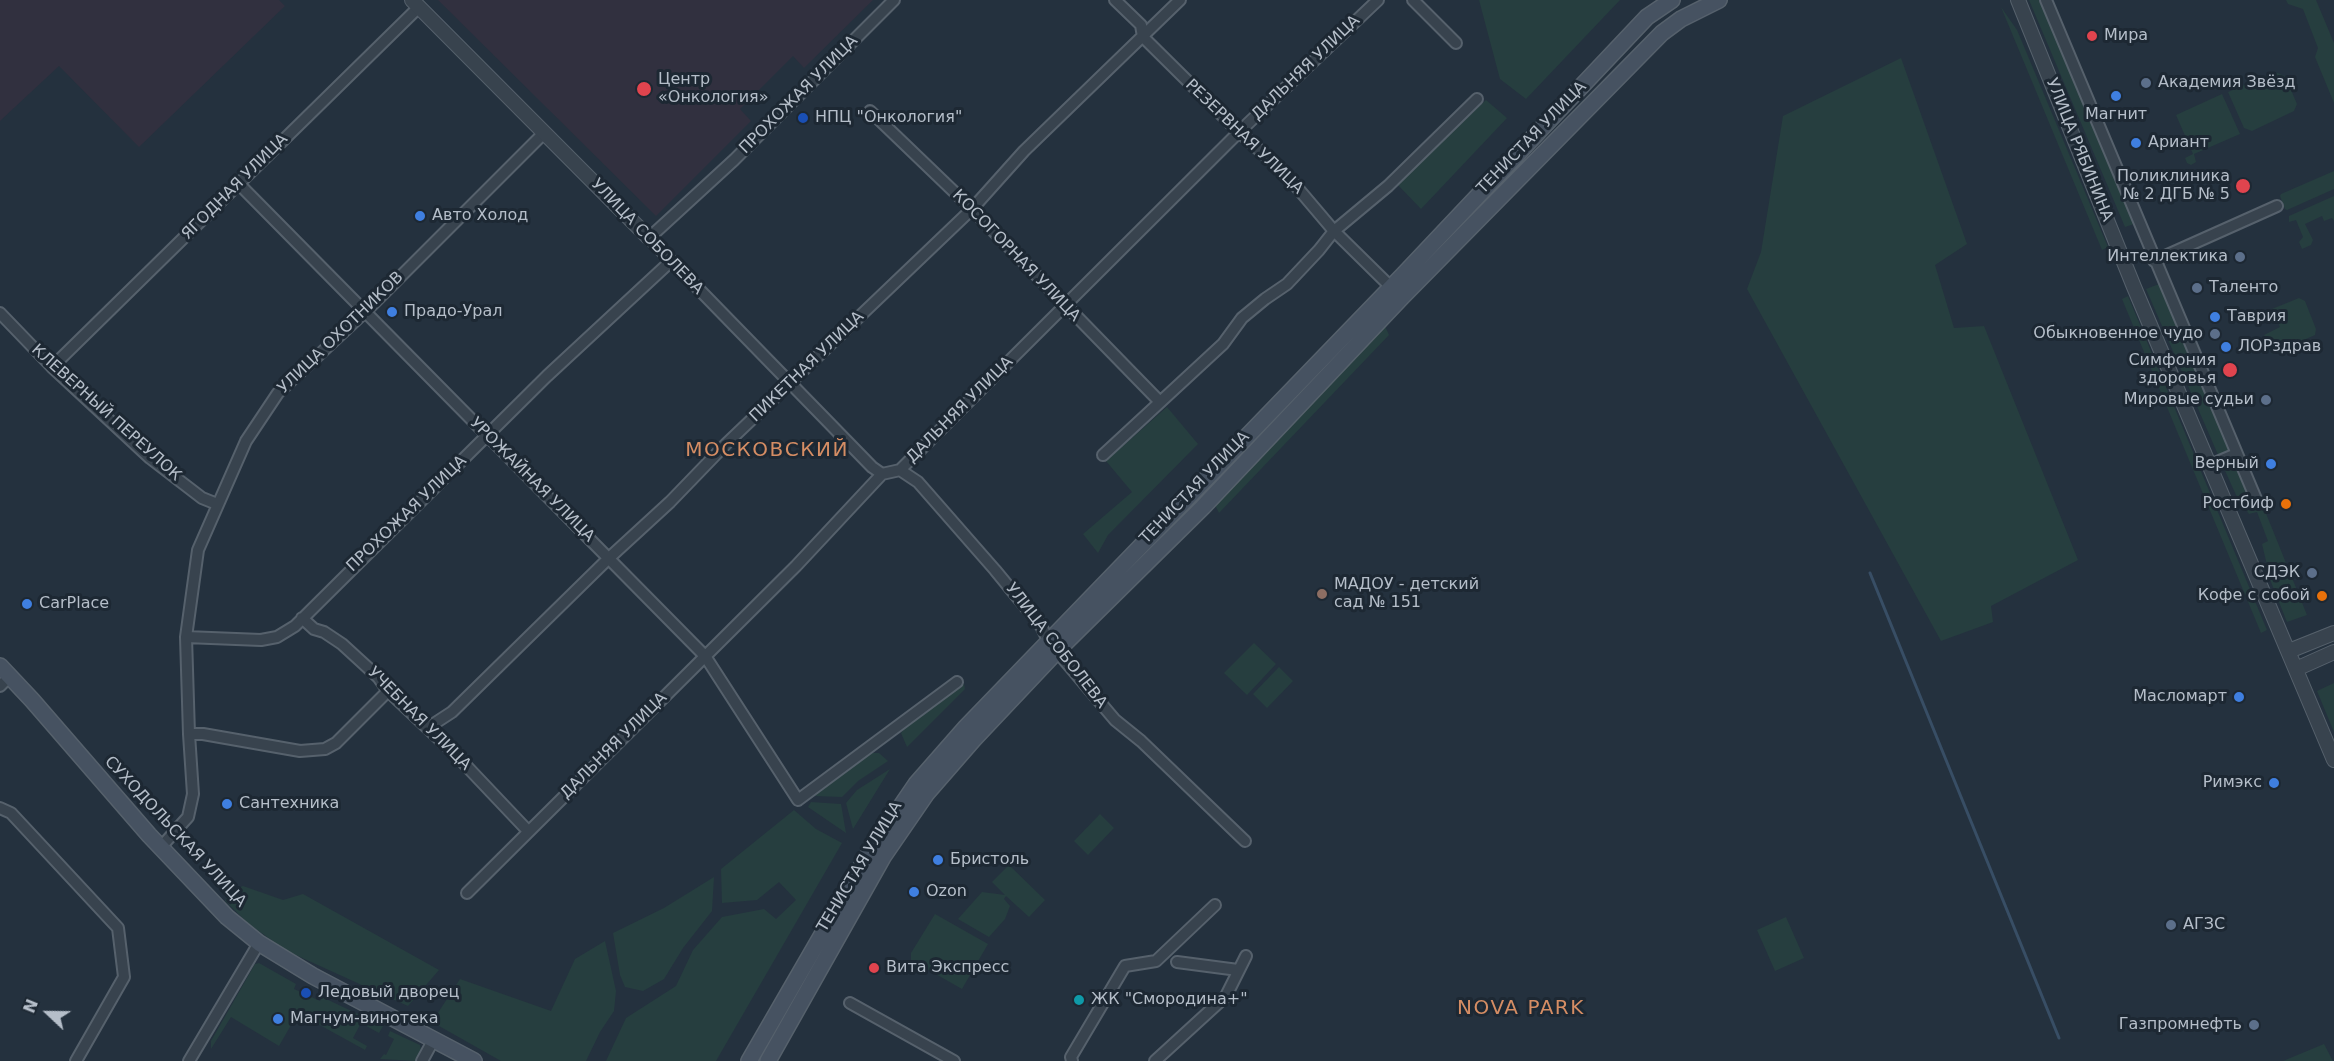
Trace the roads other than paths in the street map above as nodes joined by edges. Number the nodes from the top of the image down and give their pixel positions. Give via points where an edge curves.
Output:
1 (894, 0) edge
2 (1115, 0) edge
3 (1180, 0) edge
4 (1378, 0) edge
5 (1413, 0) edge
6 (1672, 0) edge
7 (1719, 0) edge
8 (2018, 0) edge
9 (2046, 0) edge
10 (415, 4) edge
11 (1143, 37) junction
12 (1455, 43) dead end
13 (1477, 99) dead end
14 (870, 111) dead end
15 (1239, 132) junction
16 (544, 133) junction
17 (238, 183) junction
18 (2277, 206) dead end
19 (972, 209) junction
20 (1334, 231) junction
21 (649, 238) junction
22 (2154, 261) junction
23 (670, 262) junction
24 (1397, 292) junction
25 (1064, 306) junction
26 (366, 311) junction
27 (0, 313) edge
28 (52, 367) junction
29 (791, 383) junction
30 (1160, 402) junction
31 (487, 435) junction
32 (2236, 454) junction
33 (1103, 455) dead end
34 (2210, 465) junction
35 (900, 470) junction
36 (882, 474) junction
37 (2256, 499) dead end
38 (217, 504) junction
39 (609, 558) junction
40 (302, 618) junction
41 (2334, 633) edge
42 (186, 637) junction
43 (1053, 646) junction
44 (2289, 651) junction
45 (2334, 652) edge
46 (705, 656) junction
47 (2296, 669) junction
48 (3, 676) edge
49 (957, 682) dead end
50 (388, 691) junction
51 (429, 727) junction
52 (189, 734) junction
53 (2334, 760) edge
54 (0, 808) edge
55 (528, 831) junction
56 (1245, 841) dead end
57 (161, 847) junction
58 (467, 892) dead end
59 (1215, 905) dead end
60 (260, 943) junction
61 (1246, 956) dead end
62 (1177, 962) dead end
63 (1238, 970) junction
64 (850, 1002) dead end
65 (434, 1039) junction
66 (76, 1061) edge
67 (189, 1061) edge
68 (422, 1061) edge
69 (474, 1061) edge
70 (749, 1061) edge
71 (768, 1061) edge
72 (954, 1061) edge
73 (1072, 1061) edge
74 (1155, 1061) edge

1 - 21 street, ПРОХОЖАЯ УЛИЦА via 734,160
2 - 11 street, РЕЗЕРВНАЯ УЛИЦА via 1141,25
3 - 11 street, ПИКЕТНАЯ УЛИЦА
4 - 15 street, ДАЛЬНЯЯ УЛИЦА
5 - 12 street
6 - 24 main road, ТЕНИСТАЯ УЛИЦА via 1647,17
7 - 24 main road, ТЕНИСТАЯ УЛИЦА via 1662,33
8 - 34 street, УЛИЦА РЯБИНИНА
9 - 22 street, УЛИЦА РЯБИНИНА
10 - 16 street, УЛИЦА СОБОЛЕВА
10 - 17 street, ЯГОДНАЯ УЛИЦА
11 - 15 street, РЕЗЕРВНАЯ УЛИЦА
11 - 19 street, ПИКЕТНАЯ УЛИЦА via 1024,151
13 - 20 street via 1388,186
14 - 19 street, КОСОГОРНАЯ УЛИЦА
15 - 20 street, РЕЗЕРВНАЯ УЛИЦА via 1284,172
15 - 25 street, ДАЛЬНЯЯ УЛИЦА
16 - 21 street, УЛИЦА СОБОЛЕВА
16 - 26 street, УЛИЦА ОХОТНИКОВ
17 - 26 street, УРОЖАЙНАЯ УЛИЦА
17 - 28 street, ЯГОДНАЯ УЛИЦА
18 - 22 street
19 - 25 street, КОСОГОРНАЯ УЛИЦА
19 - 29 street, ПИКЕТНАЯ УЛИЦА
20 - 24 street, РЕЗЕРВНАЯ УЛИЦА
20 - 30 street via 1287,284 1242,318 1223,344
21 - 23 street, УЛИЦА СОБОЛЕВА
22 - 32 street, УЛИЦА РЯБИНИНА
23 - 29 street, УЛИЦА СОБОЛЕВА
23 - 31 street, ПРОХОЖАЯ УЛИЦА
24 - 43 main road, ТЕНИСТАЯ УЛИЦА via 1203,507
25 - 30 street, КОСОГОРНАЯ УЛИЦА
25 - 35 street, ДАЛЬНЯЯ УЛИЦА
26 - 31 street, УРОЖАЙНАЯ УЛИЦА
26 - 38 street, УЛИЦА ОХОТНИКОВ via 278,393 246,441
27 - 28 street, КЛЕВЕРНЫЙ ПЕРЕУЛОК
28 - 38 street, КЛЕВЕРНЫЙ ПЕРЕУЛОК via 150,458 202,498
29 - 36 street, УЛИЦА СОБОЛЕВА
29 - 39 street, ПИКЕТНАЯ УЛИЦА
30 - 33 street
31 - 39 street, УРОЖАЙНАЯ УЛИЦА
31 - 40 street, ПРОХОЖАЯ УЛИЦА
32 - 34 street
32 - 37 street, УЛИЦА РЯБИНИНА
34 - 44 street, УЛИЦА РЯБИНИНА
35 - 36 street, ДАЛЬНЯЯ УЛИЦА
35 - 43 street, УЛИЦА СОБОЛЕВА via 918,482 995,570
36 - 46 street, ДАЛЬНЯЯ УЛИЦА
38 - 42 street, УЛИЦА ОХОТНИКОВ via 198,550
39 - 46 street, УРОЖАЙНАЯ УЛИЦА
39 - 51 street, ПИКЕТНАЯ УЛИЦА via 452,712
40 - 42 street, ПРОХОЖАЯ УЛИЦА via 278,637 261,640
40 - 50 street, УЧЕБНАЯ УЛИЦА via 342,644
41 - 44 street
42 - 52 street, УЛИЦА ОХОТНИКОВ
43 - 56 street, УЛИЦА СОБОЛЕВА via 1115,720
43 - 70 main road, ТЕНИСТАЯ УЛИЦА via 966,727 916,784 871,850
43 - 71 main road, ТЕНИСТАЯ УЛИЦА via 927,793 883,857
44 - 47 street, УЛИЦА РЯБИНИНА
45 - 47 street
46 - 49 street, УРОЖАЙНАЯ УЛИЦА via 798,800
46 - 55 street, ДАЛЬНЯЯ УЛИЦА
47 - 53 street, УЛИЦА РЯБИНИНА
48 - 57 main road, СУХОДОЛЬСКАЯ УЛИЦА
50 - 51 street, УЧЕБНАЯ УЛИЦА
50 - 52 street via 336,743 325,749 300,751
51 - 55 street, УЧЕБНАЯ УЛИЦА
52 - 57 street, УЛИЦА ОХОТНИКОВ via 193,794 188,817
54 - 66 street via 11,813 118,928 124,977
55 - 58 street, ДАЛЬНЯЯ УЛИЦА
57 - 60 main road, СУХОДОЛЬСКАЯ УЛИЦА via 227,917
59 - 73 street via 1156,961 1125,966
60 - 65 main road, СУХОДОЛЬСКАЯ УЛИЦА via 313,976
60 - 67 street
61 - 63 street
62 - 63 street
63 - 74 street via 1226,996
64 - 72 street
65 - 68 street
65 - 69 main road, СУХОДОЛЬСКАЯ УЛИЦА

